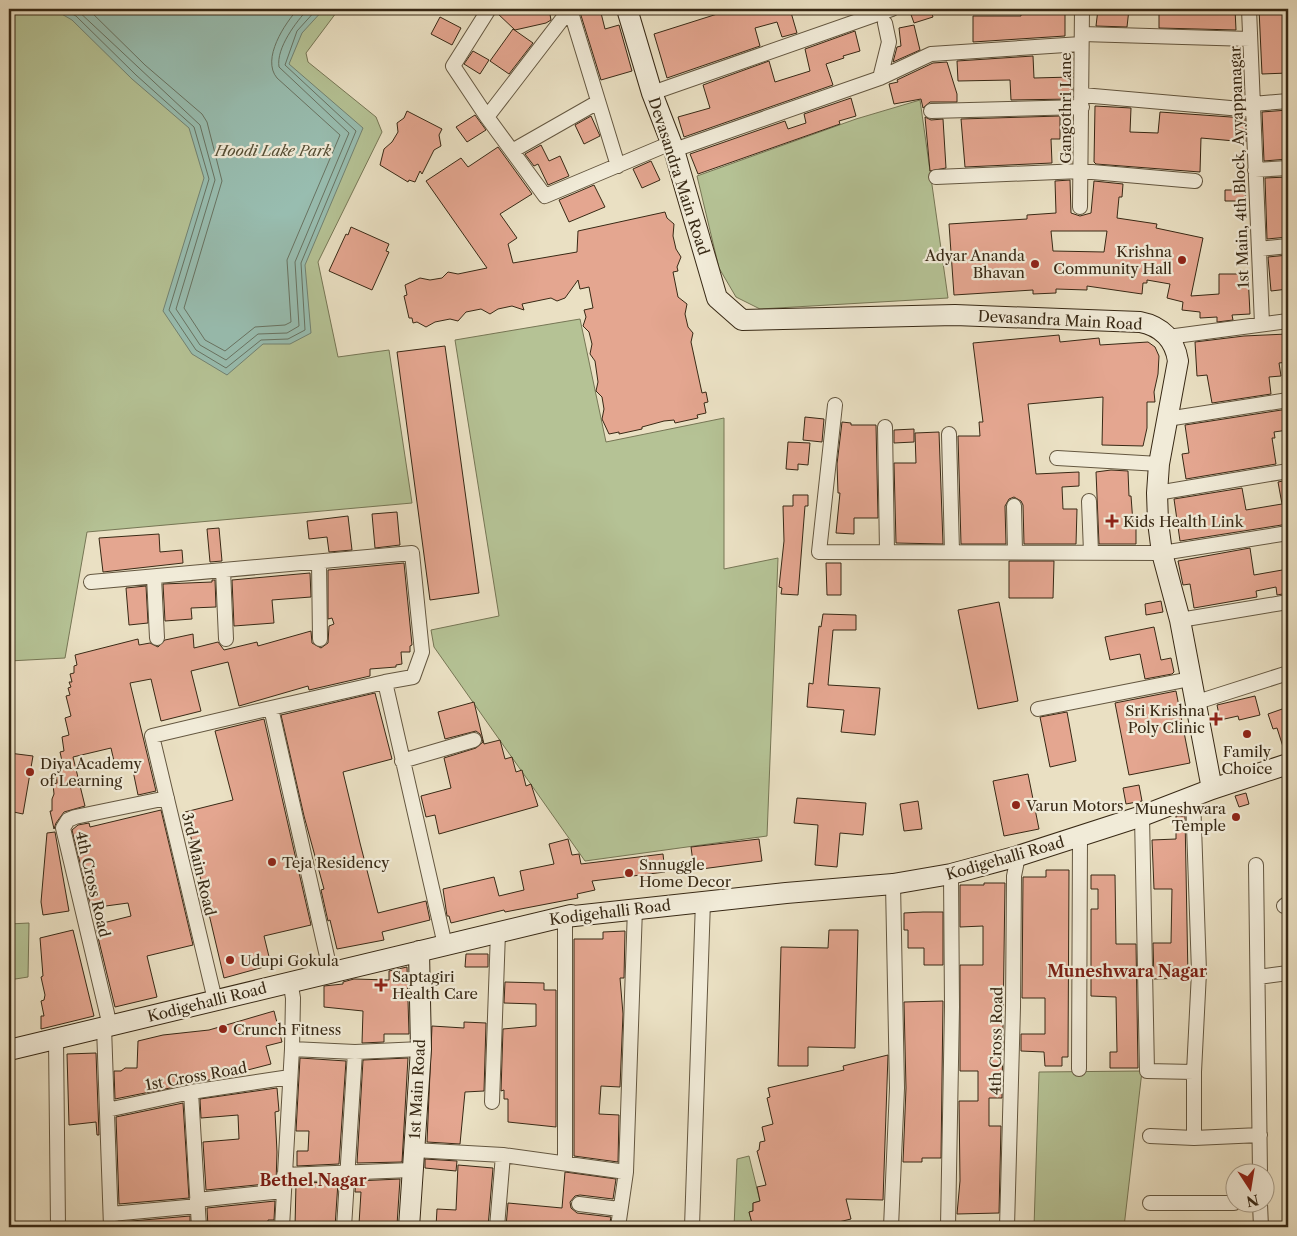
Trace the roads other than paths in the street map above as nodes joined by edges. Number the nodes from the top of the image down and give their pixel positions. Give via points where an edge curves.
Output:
1 (489, 9) edge
2 (570, 9) edge
3 (627, 9) edge
4 (892, 9) edge
5 (1082, 9) edge
6 (1249, 9) edge
7 (884, 23) dead end
8 (1081, 39) junction
9 (1250, 39) junction
10 (880, 78) junction
11 (652, 93) junction
12 (1082, 101) junction
13 (1288, 101) edge
14 (598, 102) junction
15 (1253, 107) junction
16 (931, 111) dead end
17 (487, 117) junction
18 (672, 147) junction
19 (512, 151) junction
20 (618, 166) junction
21 (1288, 168) edge
22 (1255, 170) junction
23 (1081, 171) junction
24 (936, 177) dead end
25 (1195, 180) dead end
26 (1080, 207) dead end
27 (1288, 246) edge
28 (1259, 249) junction
29 (1288, 321) edge
30 (1262, 324) junction
31 (1168, 337) junction
32 (1288, 400) edge
33 (835, 405) dead end
34 (1167, 419) junction
35 (885, 427) dead end
36 (949, 434) dead end
37 (1057, 458) dead end
38 (1159, 464) junction
39 (1288, 471) edge
40 (1157, 493) junction
41 (1089, 501) dead end
42 (1014, 506) dead end
43 (1288, 534) edge
44 (887, 552) junction
45 (952, 552) junction
46 (1015, 552) junction
47 (1091, 552) junction
48 (1162, 553) junction
49 (319, 562) junction
50 (223, 570) junction
51 (154, 577) junction
52 (91, 582) dead end
53 (1288, 602) edge
54 (1180, 620) junction
55 (157, 638) dead end
56 (226, 638) dead end
57 (320, 639) dead end
58 (1288, 672) edge
59 (1190, 679) junction
60 (385, 682) junction
61 (1194, 703) junction
62 (271, 708) junction
63 (1038, 709) dead end
64 (474, 740) dead end
65 (402, 761) junction
66 (1288, 764) edge
67 (1212, 787) junction
68 (1193, 797) junction
69 (167, 798) junction
70 (1142, 816) junction
71 (1080, 836) junction
72 (1018, 856) junction
73 (1256, 865) dead end
74 (951, 874) junction
75 (894, 884) junction
76 (703, 902) junction
77 (634, 908) junction
78 (565, 917) junction
79 (498, 932) junction
80 (445, 945) junction
81 (419, 951) junction
82 (1288, 973) edge
83 (331, 974) junction
84 (1258, 977) junction
85 (290, 982) junction
86 (214, 1000) junction
87 (107, 1026) junction
88 (56, 1039) junction
89 (421, 1048) junction
90 (292, 1049) junction
91 (9, 1050) edge
92 (355, 1052) junction
93 (1079, 1068) dead end
94 (1194, 1072) junction
95 (290, 1077) junction
96 (191, 1092) junction
97 (492, 1102) dead end
98 (108, 1110) junction
99 (1260, 1135) junction
100 (1150, 1136) dead end
101 (1194, 1138) junction
102 (504, 1155) junction
103 (413, 1160) junction
104 (566, 1163) junction
105 (1260, 1164) edge
106 (626, 1172) junction
107 (347, 1173) junction
108 (284, 1175) junction
109 (283, 1191) junction
110 (197, 1203) junction
111 (1150, 1203) dead end
112 (1224, 1203) edge
113 (579, 1204) dead end
114 (619, 1208) junction
115 (1260, 1214) edge
116 (111, 1221) edge
117 (58, 1227) edge
118 (199, 1227) edge
119 (282, 1227) edge
120 (344, 1227) edge
121 (409, 1227) edge
122 (497, 1227) edge
123 (618, 1227) edge
124 (692, 1227) edge
125 (891, 1227) edge
126 (948, 1227) edge
127 (1007, 1227) edge
128 (1261, 1227) edge

1 - 17 street via 453,66
2 - 14 street
2 - 17 street
3 - 11 street, Devasandra Main Road
4 - 11 street
5 - 8 street, Gangothri Lane
6 - 9 street, 1st Main, 4th Block, Ayyappanagar
7 - 10 street via 889,42
8 - 9 street
8 - 10 street via 931,54
8 - 12 street, Gangothri Lane
9 - 15 street, 1st Main, 4th Block, Ayyappanagar
10 - 18 street
11 - 18 street, Devasandra Main Road
12 - 15 street
12 - 16 street
12 - 23 street, Gangothri Lane
13 - 15 street
14 - 19 street
14 - 20 street
15 - 22 street, 1st Main, 4th Block, Ayyappanagar
17 - 19 street
18 - 20 street
18 - 31 street, Devasandra Main Road via 716,298 742,320 955,315 1140,322 1156,326
19 - 20 street via 545,196
21 - 22 street
22 - 28 street, 1st Main, 4th Block, Ayyappanagar
23 - 24 street
23 - 25 street
23 - 26 street, Gangothri Lane
27 - 28 street
28 - 30 street, 1st Main, 4th Block, Ayyappanagar
29 - 30 street
30 - 31 street
31 - 34 street via 1178,361
32 - 34 street
33 - 44 street via 819,552
34 - 38 street
35 - 44 street
36 - 45 street
37 - 38 street
38 - 40 street
39 - 40 street
40 - 48 street
41 - 47 street
42 - 46 street
43 - 48 street
44 - 45 street
45 - 46 street
46 - 47 street
47 - 48 street
48 - 54 street
49 - 50 street
49 - 57 street
49 - 60 street via 412,553 422,652 413,677
50 - 51 street
50 - 56 street
51 - 52 street
51 - 55 street
53 - 54 street
54 - 59 street
58 - 61 street
59 - 61 street
59 - 63 street
60 - 62 street
60 - 65 street
61 - 67 street
62 - 69 street, 3rd Main Road via 152,736
62 - 83 street
64 - 65 street
65 - 80 street
66 - 67 street
67 - 68 street, Kodigehalli Road
68 - 70 street, Kodigehalli Road
68 - 94 street via 1199,972
69 - 86 street, 3rd Main Road
69 - 87 street, 4th Cross Road via 75,817 68,820 64,828
70 - 71 street, Kodigehalli Road
70 - 94 street via 1147,1071
71 - 72 street, Kodigehalli Road
71 - 93 street
72 - 74 street, Kodigehalli Road
72 - 127 street, 4th Cross Road via 1014,876
73 - 84 street
74 - 75 street, Kodigehalli Road
74 - 126 street
75 - 76 street, Kodigehalli Road
75 - 125 street via 897,1088
76 - 77 street, Kodigehalli Road
76 - 124 street
77 - 78 street, Kodigehalli Road
77 - 106 street
78 - 79 street, Kodigehalli Road via 571,914
78 - 104 street
79 - 80 street, Kodigehalli Road
79 - 97 street
80 - 81 street, Kodigehalli Road
81 - 83 street, Kodigehalli Road
81 - 89 street, 1st Main Road
82 - 84 street
83 - 85 street, Kodigehalli Road
84 - 99 street
85 - 86 street, Kodigehalli Road
85 - 90 street via 293,998
86 - 87 street, Kodigehalli Road
87 - 88 street, Kodigehalli Road
87 - 98 street
88 - 91 street, Kodigehalli Road
88 - 117 street
89 - 92 street
89 - 103 street, 1st Main Road
90 - 92 street
90 - 95 street
92 - 107 street
94 - 101 street
95 - 96 street, 1st Cross Road
95 - 108 street
96 - 98 street, 1st Cross Road
96 - 110 street
98 - 116 street
99 - 101 street
99 - 105 street
100 - 101 street
102 - 103 street
102 - 104 street
102 - 122 street
103 - 107 street
103 - 121 street, 1st Main Road
104 - 106 street
106 - 114 street
107 - 108 street
107 - 120 street
108 - 109 street
109 - 110 street
109 - 119 street
110 - 116 street
110 - 118 street
111 - 112 street
113 - 114 street
114 - 123 street
115 - 128 street

